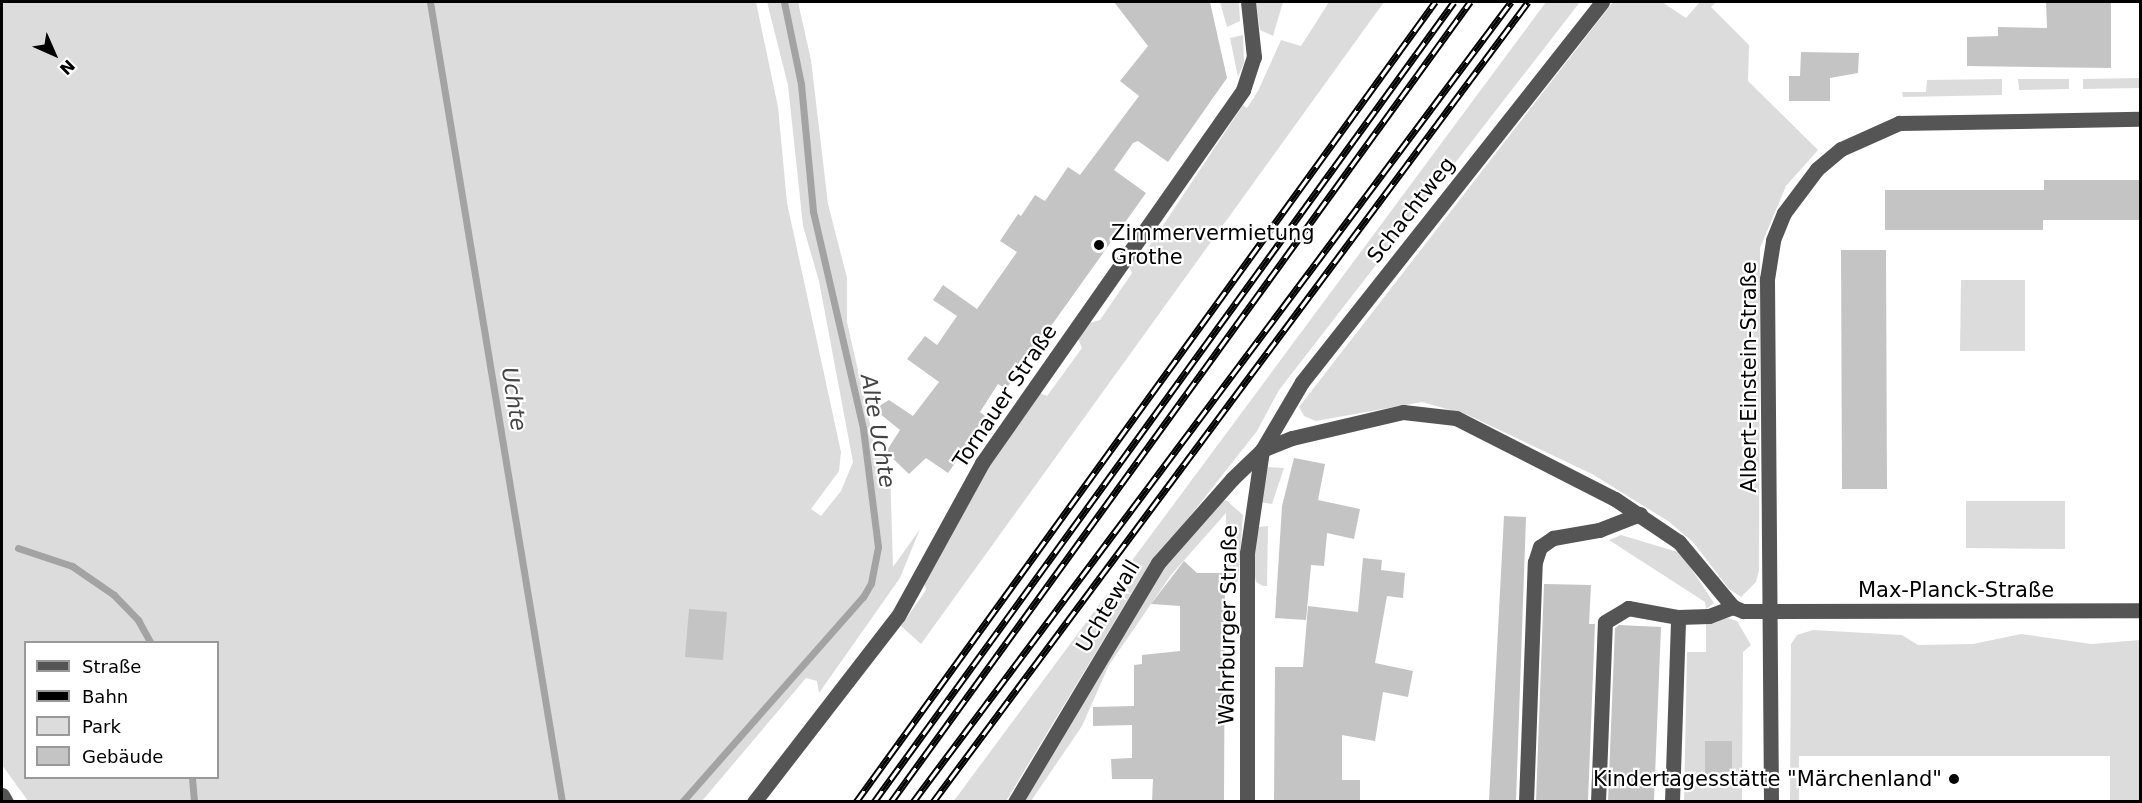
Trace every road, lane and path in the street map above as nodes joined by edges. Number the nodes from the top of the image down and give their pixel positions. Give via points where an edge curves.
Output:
1 (1248, 2) edge
2 (1602, 2) edge
3 (2140, 119) edge
4 (1262, 450) junction
5 (1640, 514) junction
6 (1733, 607) junction
7 (2140, 610) edge
8 (1771, 613) junction
9 (1678, 617) junction
10 (2, 795) edge
11 (6, 801) edge
12 (754, 801) edge
13 (1015, 801) edge
14 (1247, 801) edge
15 (1526, 801) edge
16 (1598, 801) edge
17 (1672, 801) edge
18 (1771, 801) edge

1 - 12 street, Tornauer Straße via 1254,57 1243,90 982,463 898,616
2 - 4 street, Schachtweg via 1302,382
3 - 8 street, Albert-Einstein-Straße via 1899,123 1841,148 1799,189 1773,240 1767,279
4 - 5 street via 1349,424 1403,412 1428,411 1455,418 1507,441
4 - 13 street, Uchtewall via 1158,563
4 - 14 street, Wahrburger Straße via 1247,553
5 - 6 street via 1685,548
5 - 15 street via 1599,530 1553,538 1540,547 1535,562
6 - 8 street, Max-Planck-Straße
6 - 9 street via 1709,616
7 - 8 street, Max-Planck-Straße
8 - 18 street, Albert-Einstein-Straße
9 - 16 street via 1628,608 1605,622
9 - 17 street
10 - 11 street

